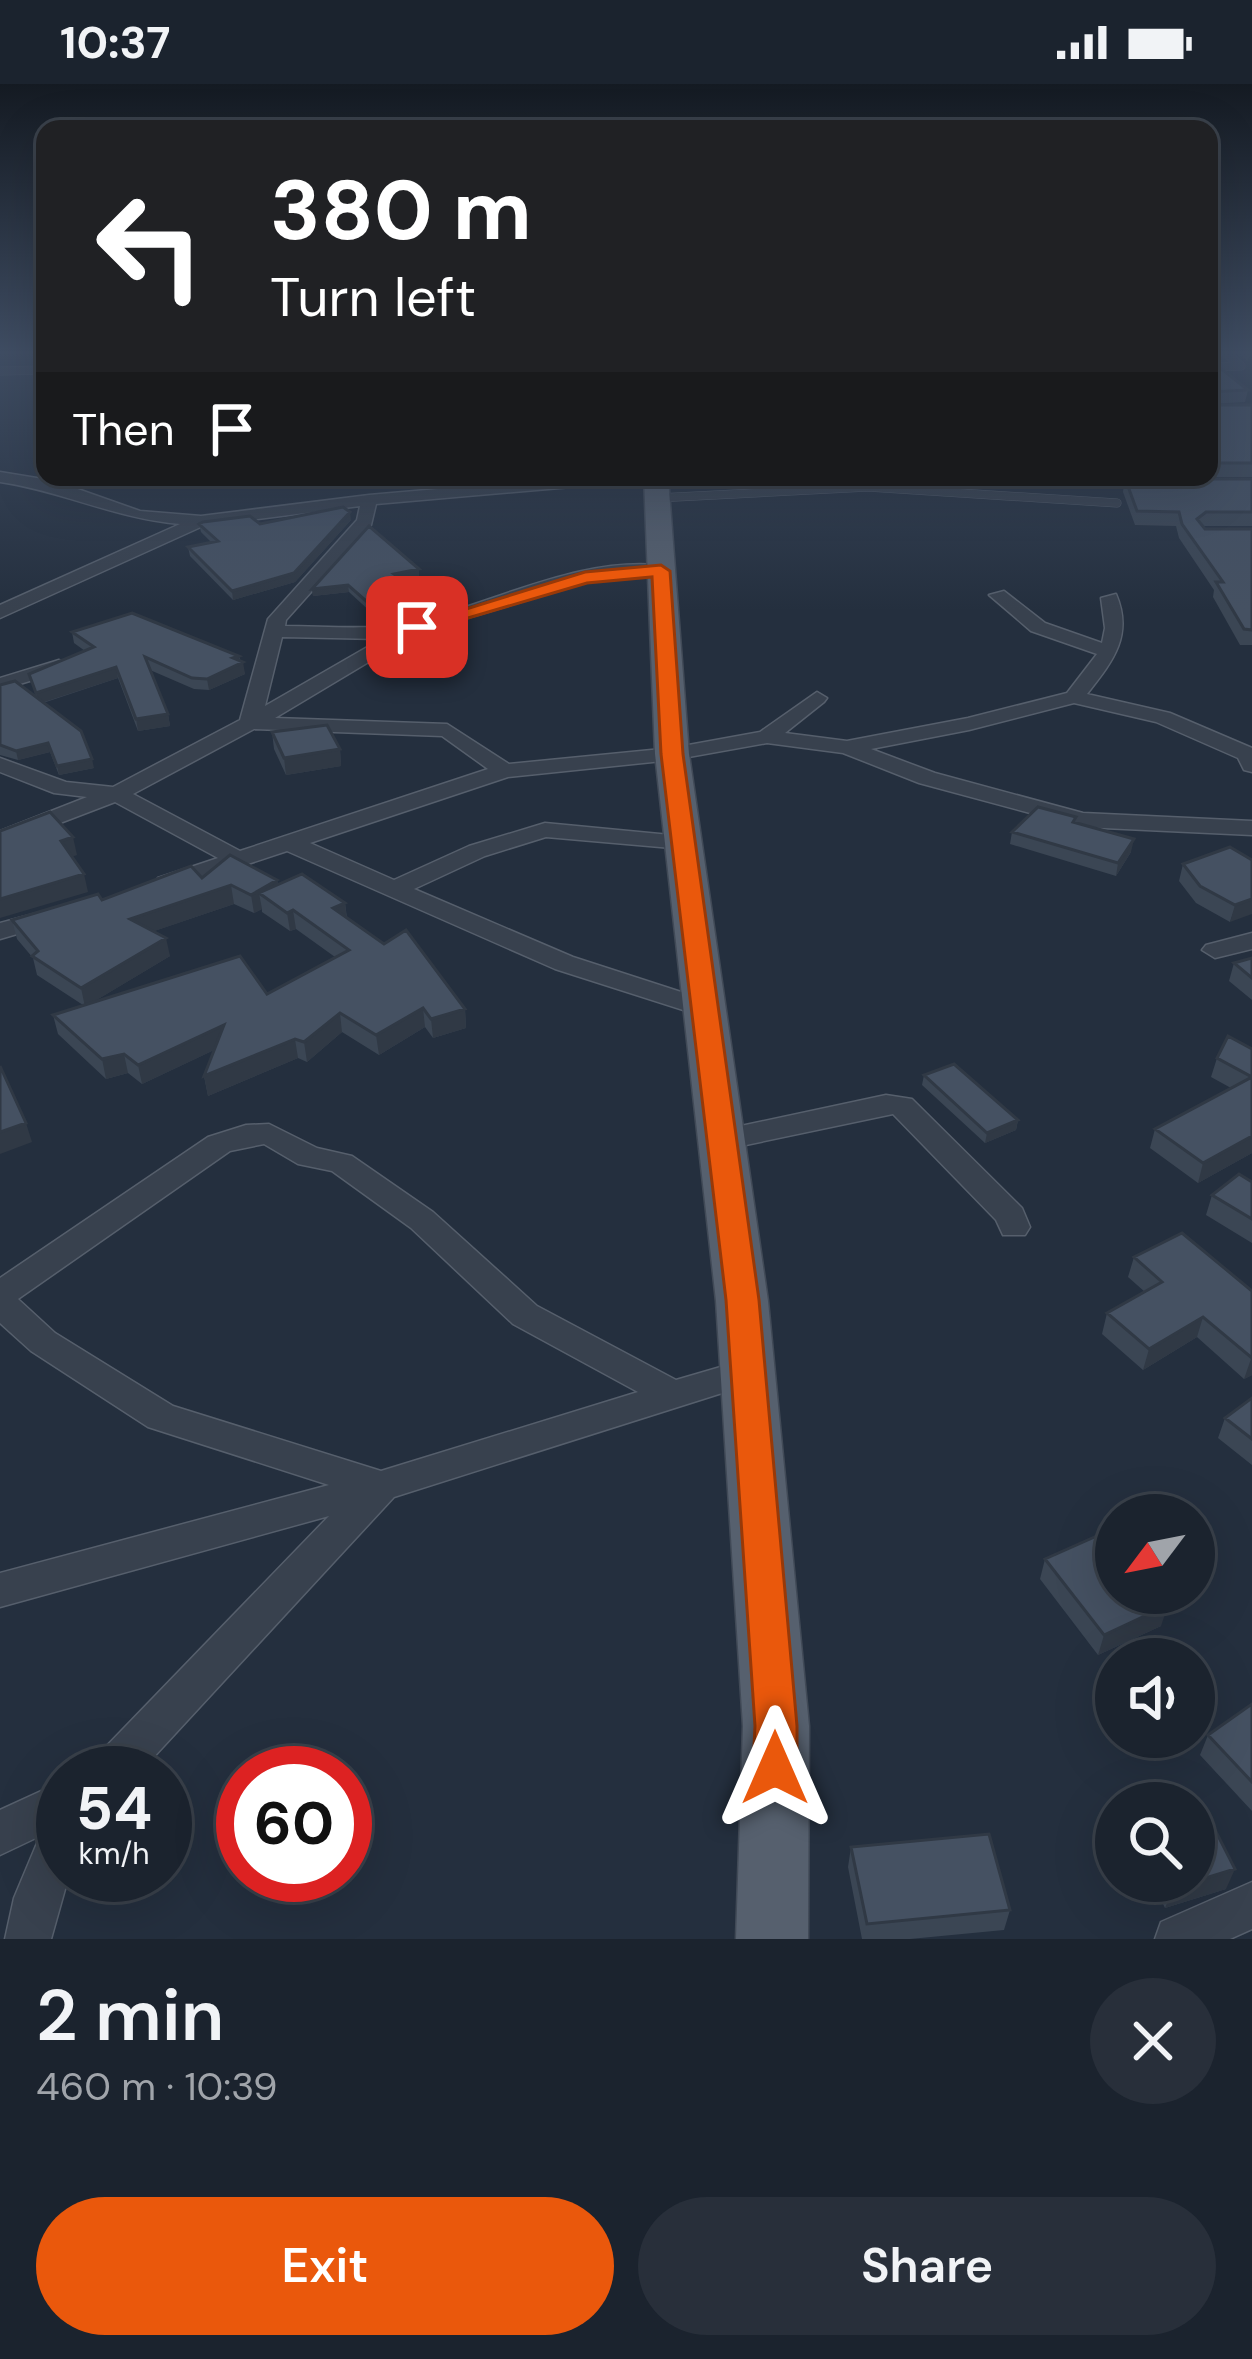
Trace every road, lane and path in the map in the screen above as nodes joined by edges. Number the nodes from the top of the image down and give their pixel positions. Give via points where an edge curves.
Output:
1 (0, 478) edge
2 (36, 482) edge
3 (55, 486) edge
4 (613, 486) edge
5 (648, 486) edge
6 (795, 486) edge
7 (369, 500) junction
8 (1117, 503) dead end
9 (201, 521) junction
10 (661, 571) junction
11 (998, 596) dead end
12 (1110, 598) dead end
13 (0, 612) edge
14 (417, 627) junction
15 (274, 631) junction
16 (1109, 652) junction
17 (59, 666) edge
18 (0, 683) edge
19 (1074, 697) junction
20 (817, 698) dead end
21 (250, 723) junction
22 (767, 737) junction
23 (847, 747) junction
24 (672, 754) junction
25 (0, 765) edge
26 (1252, 765) edge
27 (505, 771) junction
28 (116, 794) junction
29 (1252, 828) edge
30 (0, 839) edge
31 (682, 842) junction
32 (289, 843) junction
33 (239, 860) junction
34 (391, 890) junction
35 (138, 892) edge
36 (69, 911) edge
37 (0, 931) edge
38 (1252, 941) edge
39 (1216, 950) dead end
40 (705, 1009) junction
41 (722, 1140) junction
42 (1014, 1227) dead end
43 (0, 1299) edge
44 (748, 1372) junction
45 (673, 1395) junction
46 (381, 1486) junction
47 (0, 1590) edge
48 (135, 1746) edge
49 (36, 1815) edge
50 (0, 1833) edge
51 (36, 1902) edge
52 (1252, 1905) edge
53 (28, 1939) edge
54 (772, 1939) edge
55 (1178, 1939) edge

1 - 2 street
3 - 9 street via 138,516
4 - 7 street
5 - 10 main road
6 - 8 lane
7 - 9 street
7 - 15 street via 365,521 301,588
9 - 13 street
10 - 14 street via 585,578
10 - 24 main road
11 - 16 street via 1038,627
12 - 16 street via 1118,625
14 - 15 street
14 - 21 street
15 - 21 street
16 - 19 street
17 - 18 street
19 - 23 street
19 - 26 street via 1163,717 1247,754
20 - 22 street
21 - 27 street via 447,730
21 - 28 street
22 - 23 street
22 - 24 street
23 - 29 street via 1082,820
24 - 27 street
24 - 31 main road
25 - 28 street via 62,788
27 - 32 street
28 - 30 street
28 - 33 street
31 - 34 street via 545,830
31 - 40 main road
32 - 33 street
32 - 34 street
33 - 35 street
34 - 40 street via 564,962
36 - 37 street
38 - 39 street
40 - 41 main road
41 - 42 street via 902,1106
41 - 44 main road
43 - 45 street via 219,1144 269,1134 309,1157 341,1163 422,1220 525,1315
43 - 46 street via 44,1342 161,1417
44 - 45 street
44 - 54 main road via 776,1726
45 - 46 street
46 - 47 street
46 - 48 street
49 - 50 street
51 - 53 street
52 - 55 street

